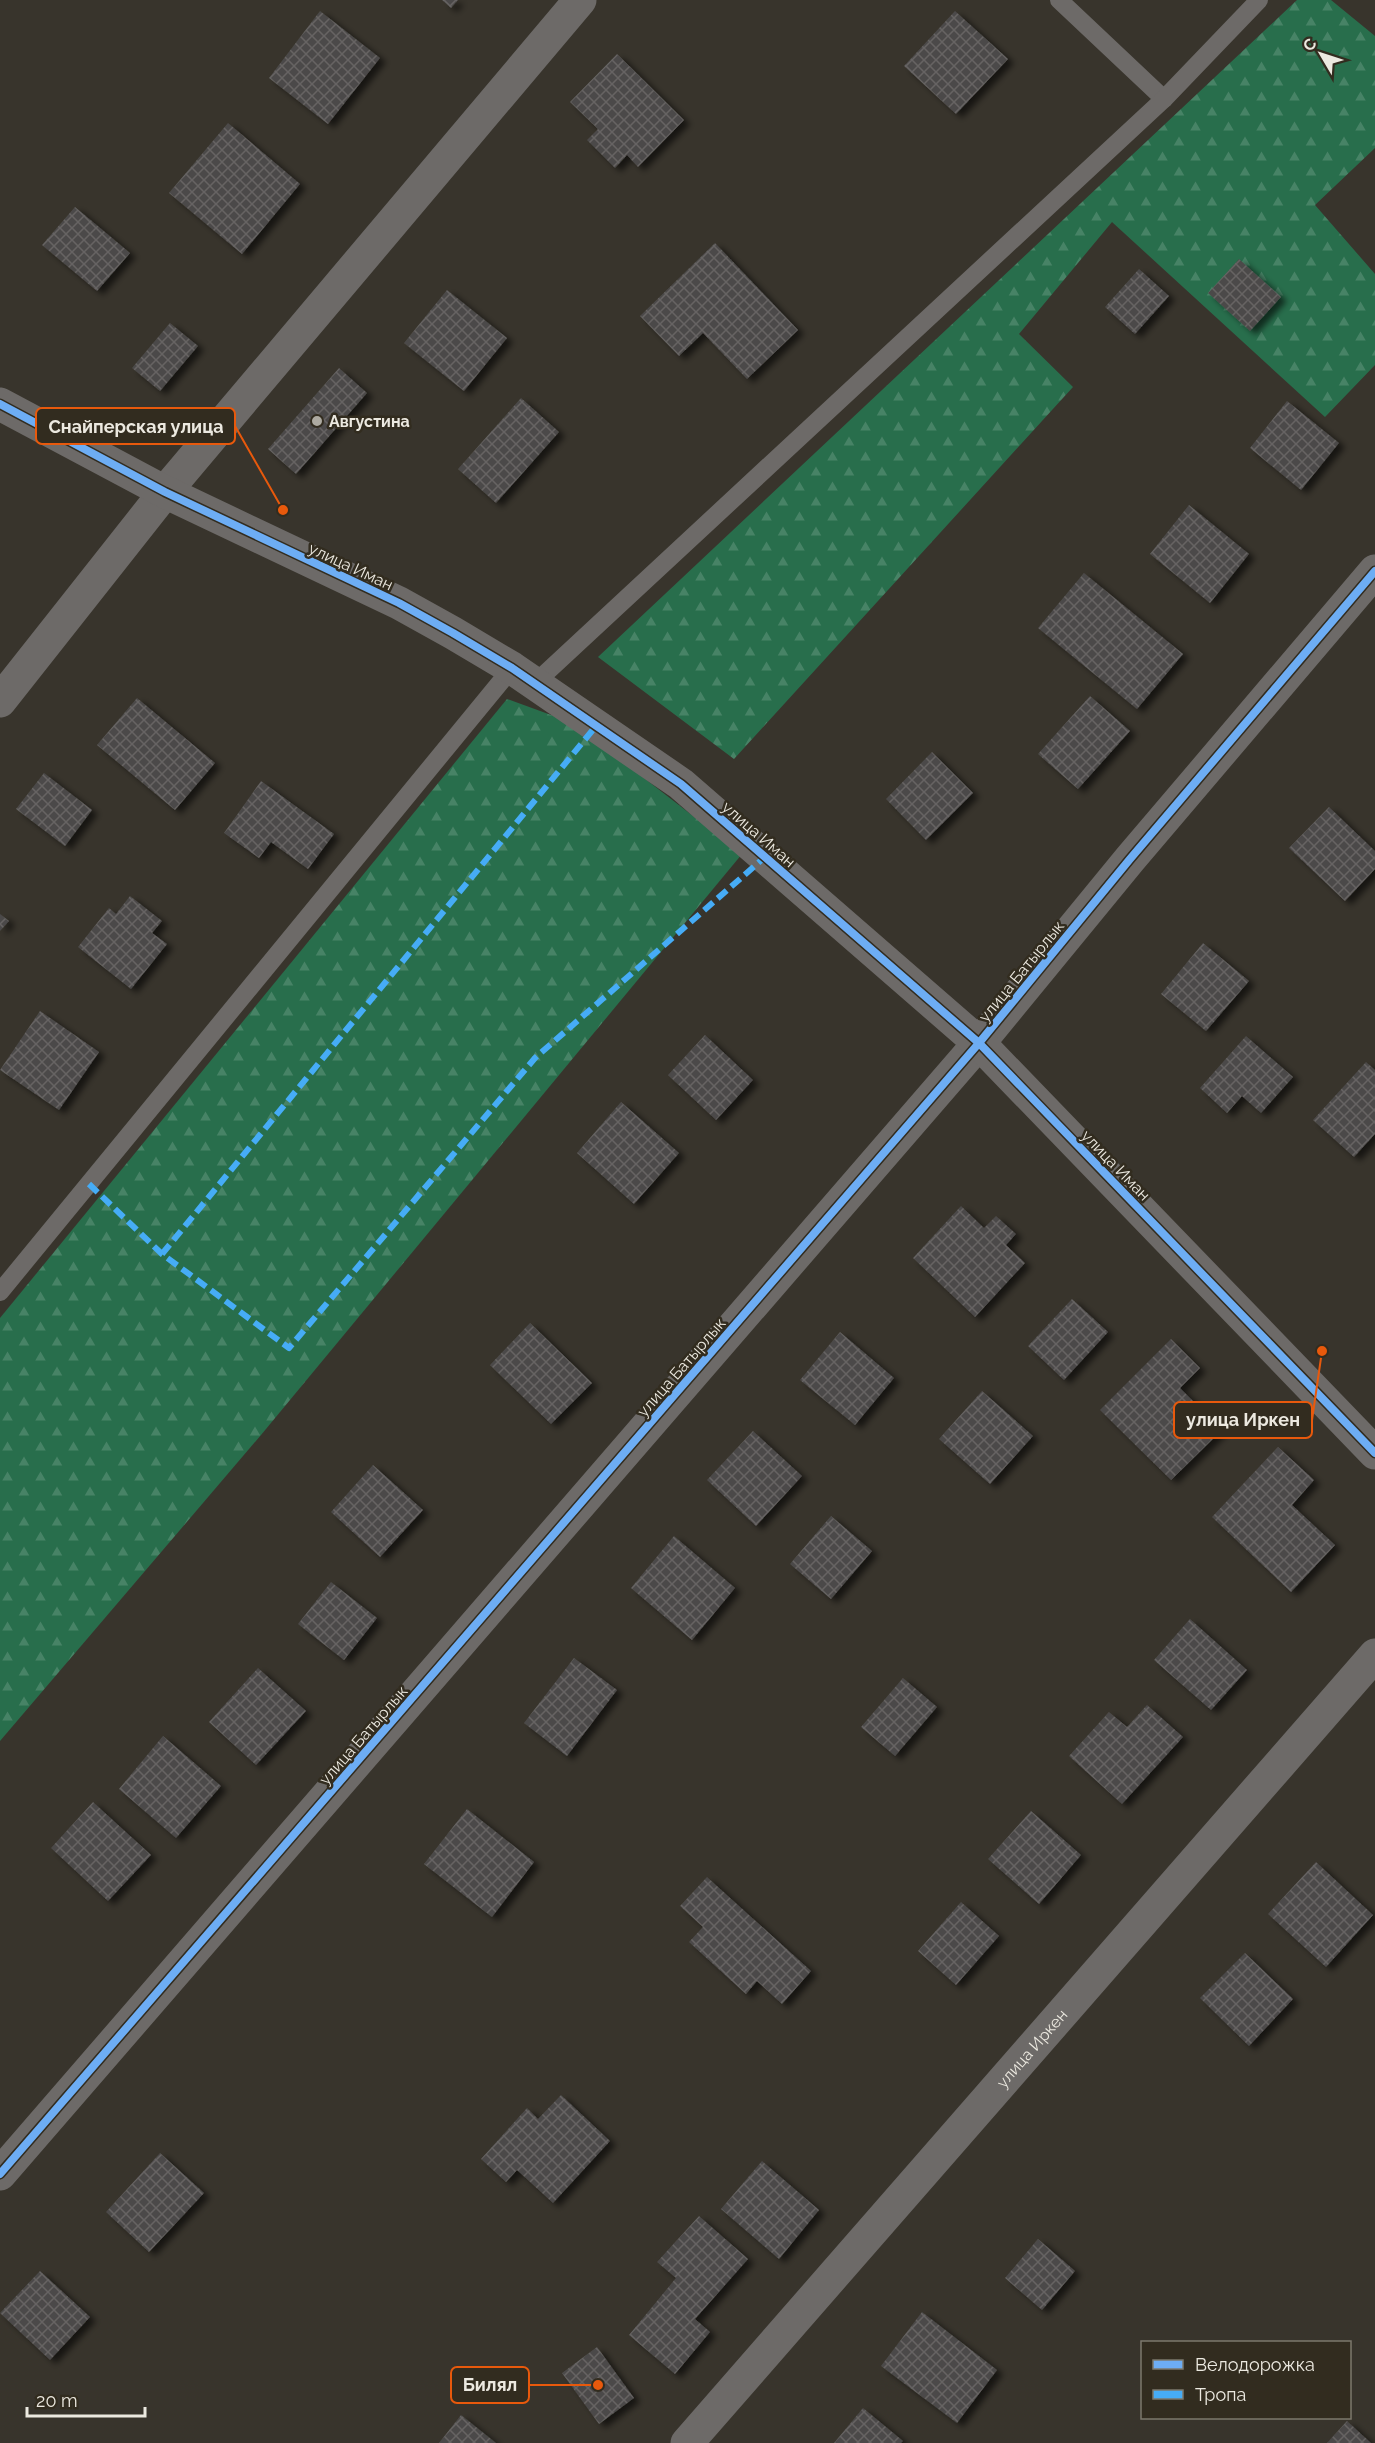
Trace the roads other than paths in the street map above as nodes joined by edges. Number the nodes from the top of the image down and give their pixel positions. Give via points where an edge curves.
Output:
1 (580, 0) edge
2 (1059, 0) edge
3 (1259, 0) edge
4 (1164, 99) junction
5 (0, 404) edge
6 (165, 492) junction
7 (1375, 571) edge
8 (523, 676) junction
9 (0, 701) edge
10 (979, 1043) junction
11 (0, 1292) edge
12 (1375, 1453) edge
13 (1375, 1654) edge
14 (0, 2174) edge
15 (687, 2443) edge

1 - 6 street
2 - 4 lane
3 - 4 lane
4 - 8 lane
5 - 6 street, улица Иман
6 - 8 street, улица Иман via 399,603
6 - 9 street
7 - 10 street, улица Батырлык
8 - 10 street, улица Иман via 681,784
8 - 11 lane
10 - 12 street, улица Иман
10 - 14 street, улица Батырлык
13 - 15 street, улица Иркен

